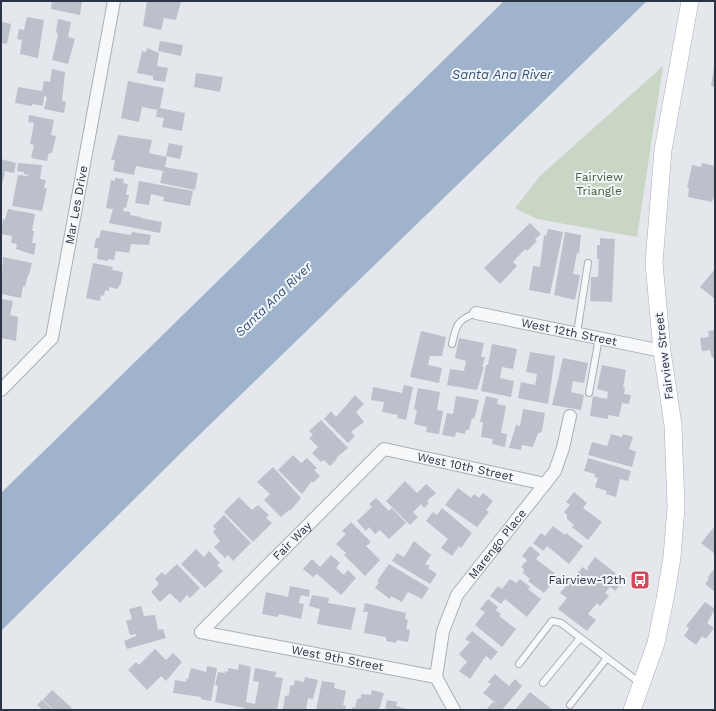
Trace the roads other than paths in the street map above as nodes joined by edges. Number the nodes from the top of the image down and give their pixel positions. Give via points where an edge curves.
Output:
1 (114, 1) edge
2 (690, 1) edge
3 (588, 263) dead end
4 (476, 313) joint
5 (577, 334) junction
6 (599, 338) junction
7 (452, 344) dead end
8 (662, 351) junction
9 (1, 390) edge
10 (589, 392) dead end
11 (570, 416) dead end
12 (384, 449) joint
13 (545, 484) junction
14 (201, 632) joint
15 (580, 638) junction
16 (607, 658) junction
17 (519, 664) dead end
18 (436, 676) junction
19 (543, 683) dead end
20 (642, 684) junction
21 (570, 705) dead end
22 (454, 710) edge
23 (632, 710) edge

1 - 9 street, Mar Les Drive via 52,338
2 - 8 main road, Fairview Street via 663,150 656,218 654,262
3 - 5 lane
4 - 5 street, West 12th Street
4 - 7 lane via 462,318 456,328
5 - 6 street, West 12th Street
6 - 8 street, West 12th Street
6 - 10 lane
8 - 20 main road, Fairview Street via 673,425 676,507 665,599 656,643
11 - 13 street, Marengo Place via 561,454
12 - 13 street, West 10th Street
12 - 14 street, Fair Way
13 - 18 street, Marengo Place via 457,595 443,631
14 - 18 street, West 9th Street
15 - 16 lane
15 - 17 lane via 561,623 552,621
15 - 19 lane
16 - 20 lane
16 - 21 lane
18 - 22 street
20 - 23 main road, Fairview Street

